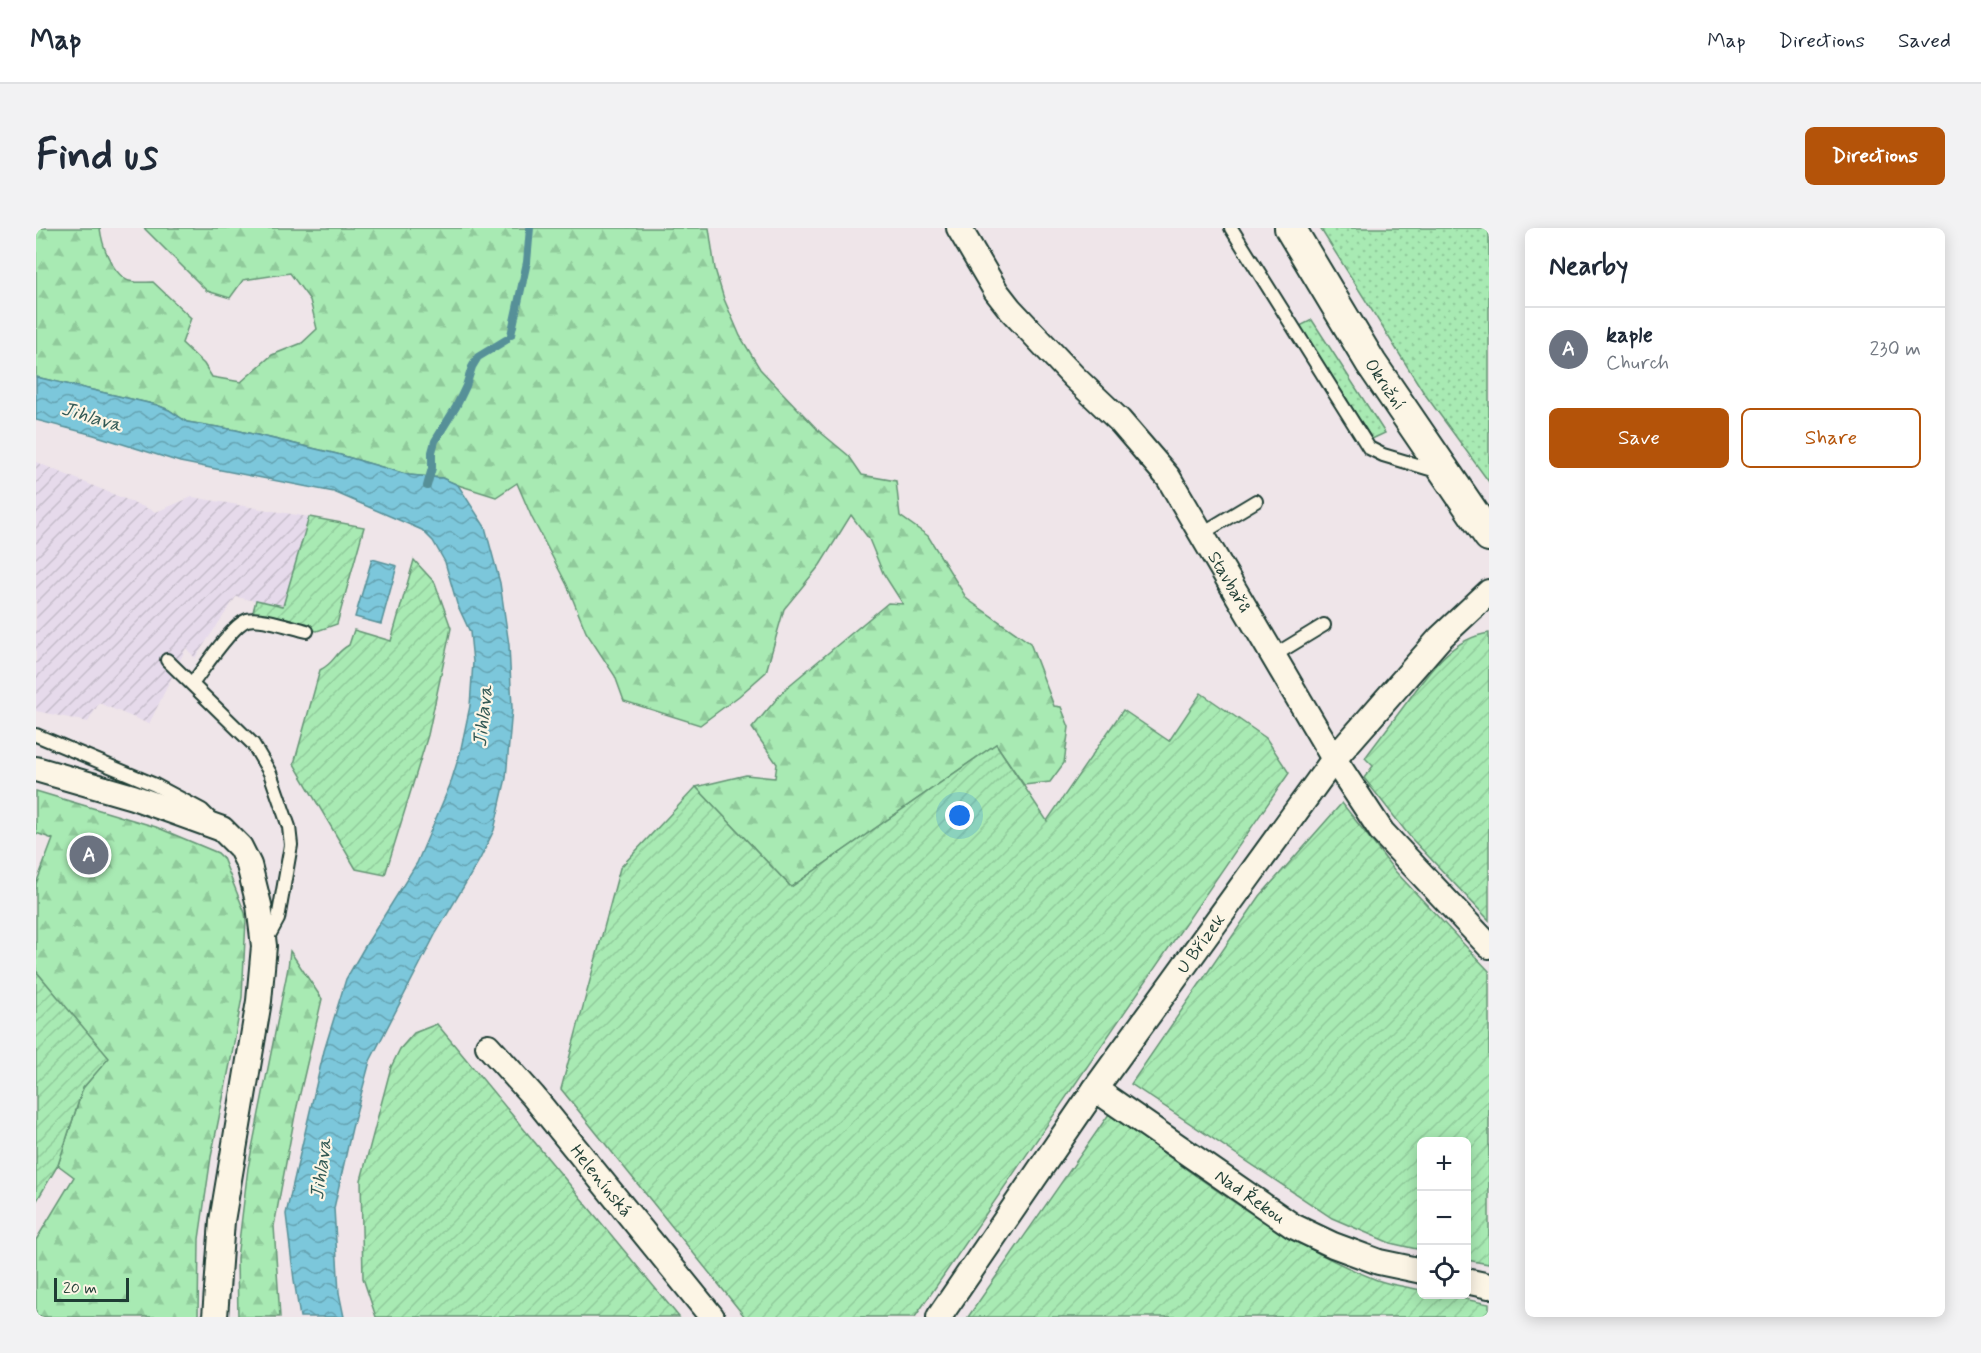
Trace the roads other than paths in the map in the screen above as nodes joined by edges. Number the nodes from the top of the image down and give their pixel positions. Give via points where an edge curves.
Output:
1 (959, 228) edge
2 (1231, 228) edge
3 (1290, 228) edge
4 (1445, 473) junction
5 (1256, 501) dead end
6 (1201, 534) junction
7 (1489, 536) edge
8 (1489, 592) edge
9 (1324, 625) dead end
10 (307, 631) dead end
11 (1273, 656) junction
12 (167, 660) dead end
13 (192, 684) junction
14 (36, 735) edge
15 (1334, 759) junction
16 (36, 769) edge
17 (222, 829) junction
18 (264, 946) junction
19 (1489, 946) edge
20 (488, 1046) dead end
21 (1095, 1089) junction
22 (1417, 1270) edge
23 (1471, 1282) edge
24 (1489, 1286) edge
25 (215, 1317) edge
26 (712, 1317) edge
27 (939, 1317) edge

1 - 6 street, Stavbařů via 1003,300 1156,462
2 - 4 lane via 1369,448 1383,456
3 - 4 street, Okružní via 1371,363
4 - 7 street, Okružní
5 - 6 lane
6 - 11 street, Stavbařů
8 - 15 street, U Břízek via 1440,638
9 - 11 lane
10 - 13 lane via 247,620 233,630
11 - 15 street, Stavbařů
12 - 13 lane
13 - 18 lane via 253,744 270,773 289,826 291,845 278,919
14 - 17 lane via 155,785 202,810
15 - 19 street, Stavbařů via 1382,832
15 - 21 street, U Břízek
16 - 17 street via 134,797
17 - 18 street via 240,847 249,865
18 - 25 street via 259,1001 222,1221
20 - 26 street, Helenínská
21 - 22 street, Nad Řekou via 1293,1226 1379,1262
21 - 27 street, U Břízek
23 - 24 street

